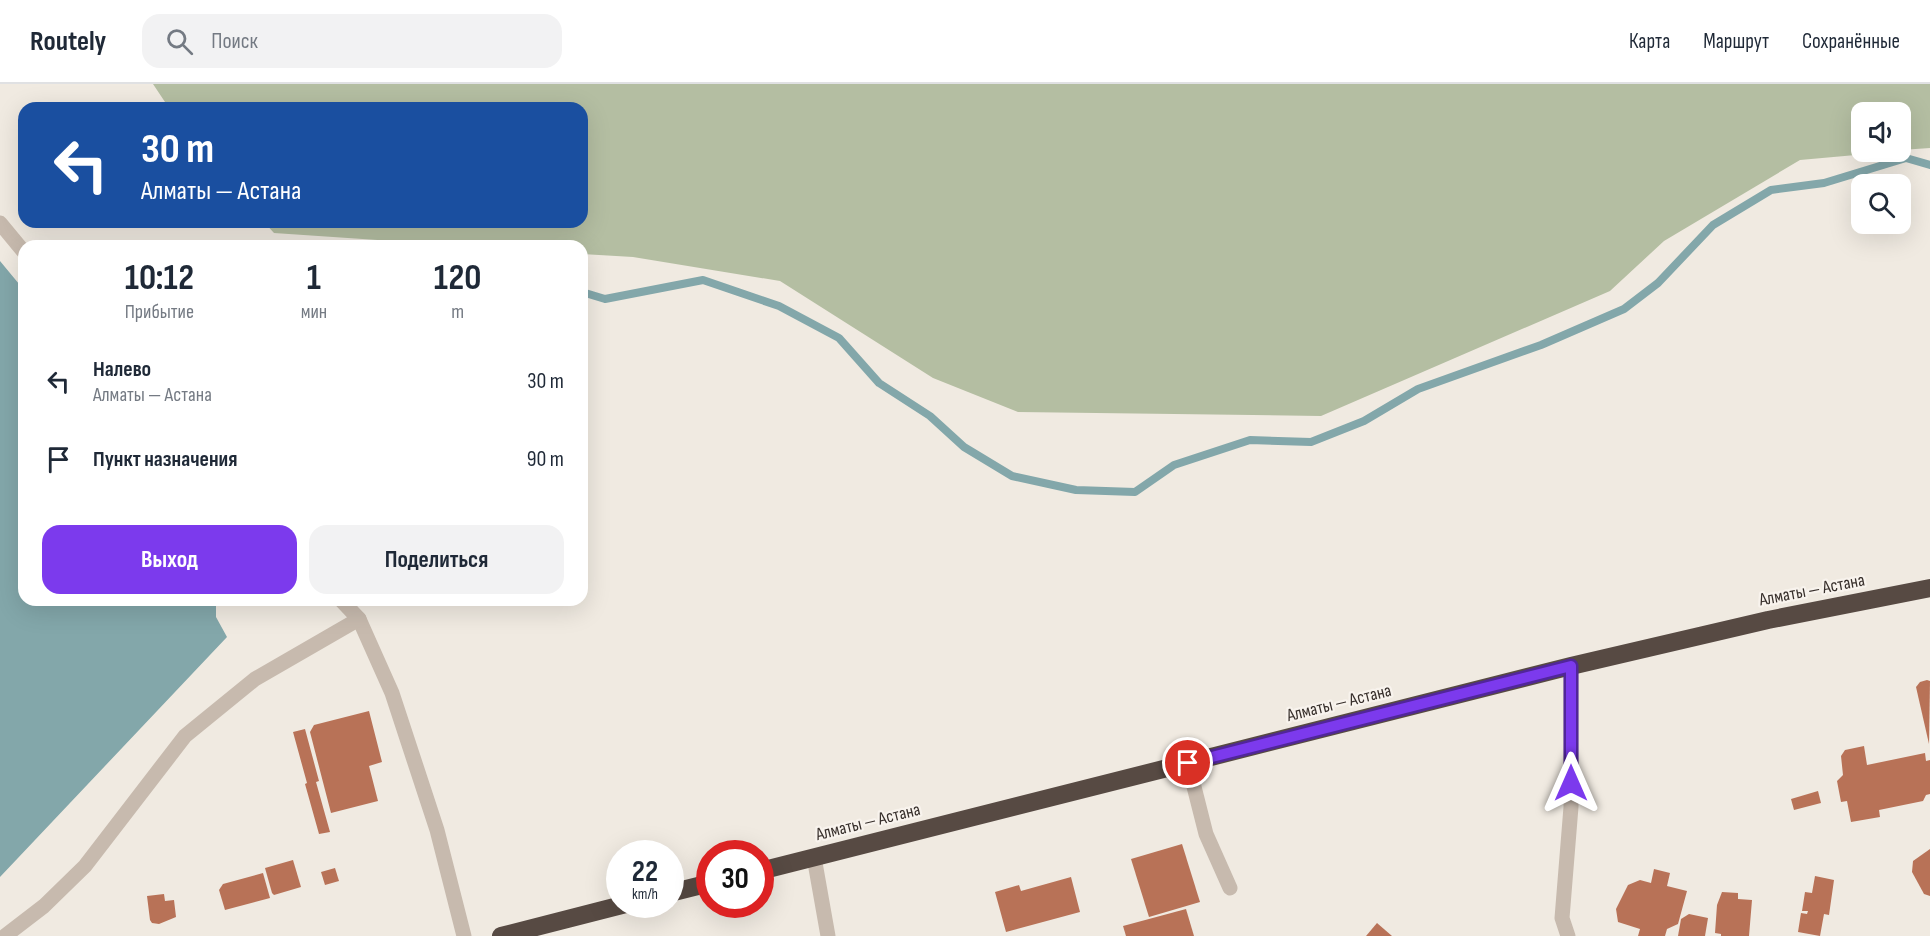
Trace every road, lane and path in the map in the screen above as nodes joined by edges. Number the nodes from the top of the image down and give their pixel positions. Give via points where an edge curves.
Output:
1 (0, 223) edge
2 (18, 245) edge
3 (1930, 588) edge
4 (347, 606) edge
5 (359, 619) junction
6 (1571, 666) junction
7 (1188, 763) junction
8 (814, 857) junction
9 (774, 867) edge
10 (1230, 888) dead end
11 (606, 909) edge
12 (5, 936) edge
13 (464, 936) edge
14 (501, 936) edge
15 (828, 936) edge
16 (1568, 936) edge

1 - 2 street
3 - 6 highway, Алматы — Астана via 1768,620
4 - 5 street
5 - 12 street via 255,679 185,736 85,866 44,906
5 - 13 street via 392,693 437,830
6 - 7 highway, Алматы — Астана
6 - 16 street via 1571,807 1562,918
7 - 8 highway, Алматы — Астана
7 - 10 street via 1206,834
8 - 9 highway, Алматы — Астана
8 - 15 street
11 - 14 highway

